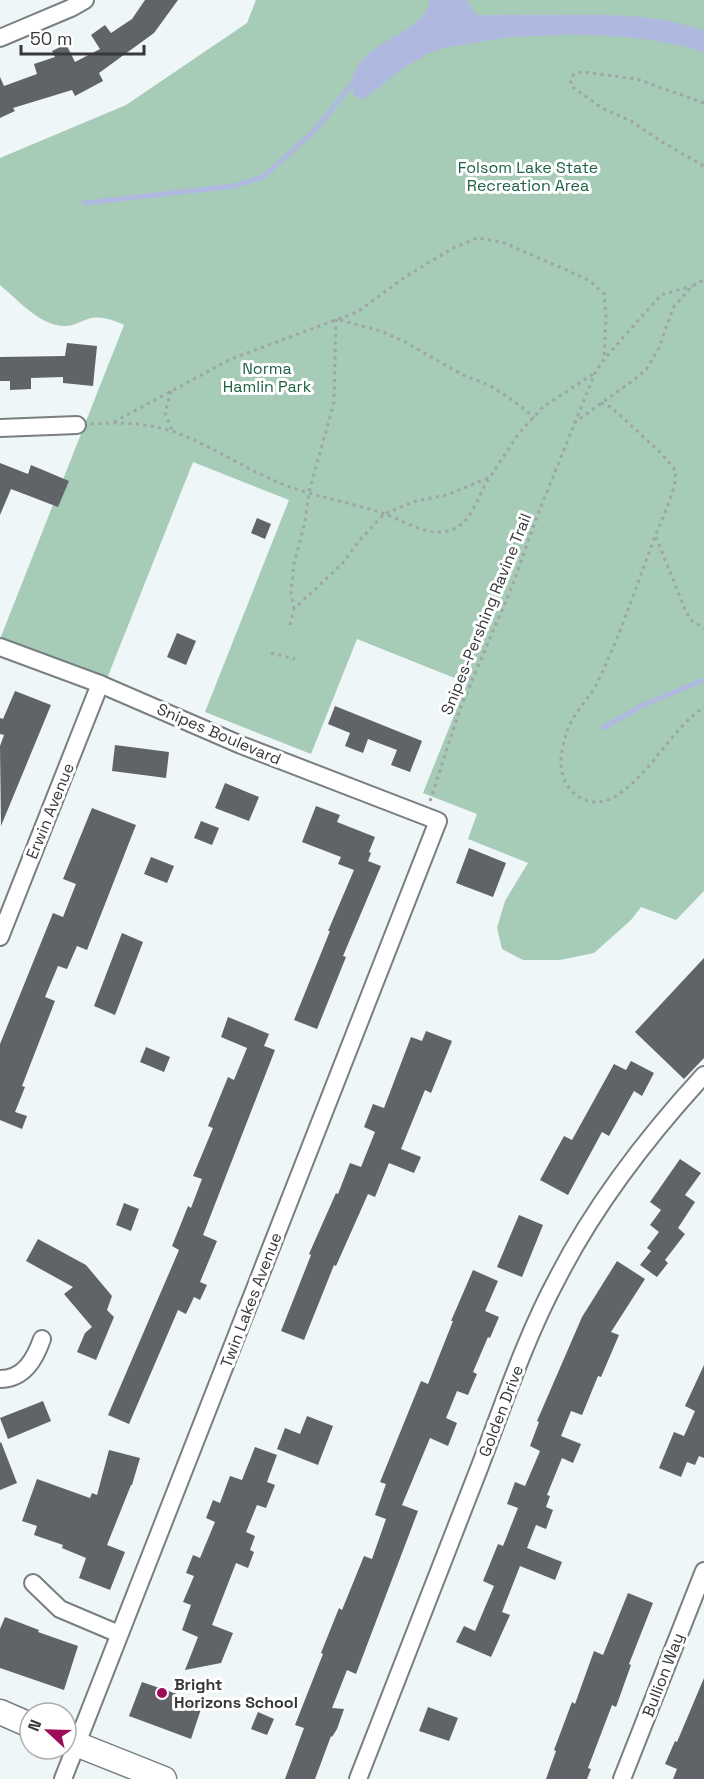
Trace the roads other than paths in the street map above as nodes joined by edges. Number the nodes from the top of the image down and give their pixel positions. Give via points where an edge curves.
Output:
1 (85, 0) edge
2 (0, 38) edge
3 (77, 425) road end
4 (0, 428) edge
5 (0, 647) edge
6 (100, 684) junction
7 (432, 819) joint
8 (0, 937) edge
9 (704, 1075) edge
10 (42, 1339) dead end
11 (0, 1379) edge
12 (704, 1571) edge
13 (33, 1583) dead end
14 (119, 1634) junction
15 (0, 1712) edge
16 (18, 1720) edge
17 (78, 1726) edge
18 (78, 1745) edge
19 (67, 1761) edge
20 (63, 1779) edge
21 (165, 1779) edge
22 (358, 1779) edge
23 (622, 1779) edge

1 - 2 street
3 - 4 street
5 - 6 street, Snipes Boulevard
6 - 7 street, Snipes Boulevard via 241,745
6 - 8 street, Erwin Avenue
7 - 14 street, Twin Lakes Avenue
9 - 22 street, Golden Drive via 637,1155 557,1277 523,1354
10 - 11 street via 26,1368 17,1376
12 - 23 street, Bullion Way
13 - 14 street via 60,1609
14 - 17 street, Twin Lakes Avenue
15 - 16 street
18 - 21 street
19 - 20 street, Twin Lakes Avenue

